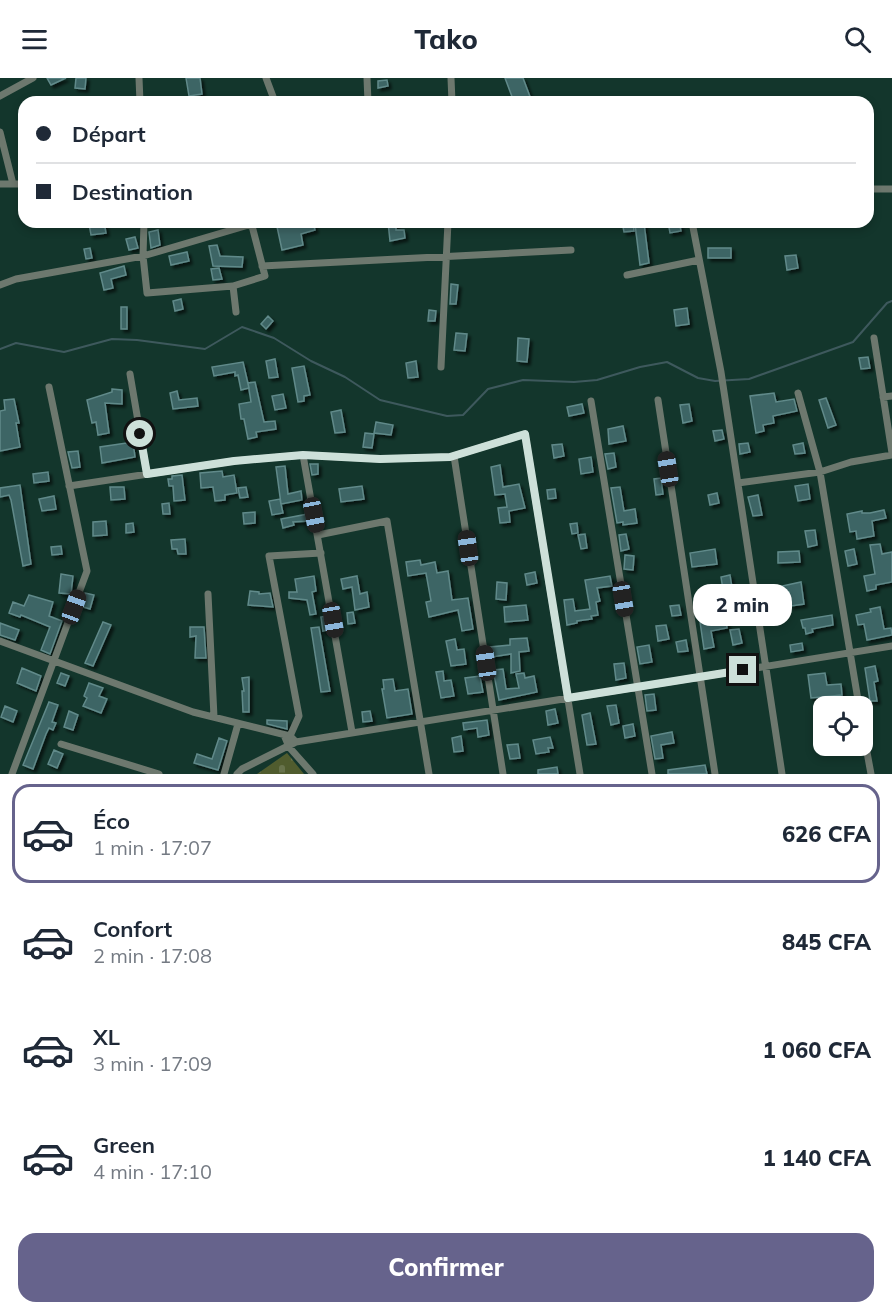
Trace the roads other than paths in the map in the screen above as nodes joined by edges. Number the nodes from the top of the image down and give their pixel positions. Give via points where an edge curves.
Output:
1 (33, 78) edge
2 (139, 78) edge
3 (266, 78) edge
4 (367, 78) edge
5 (451, 78) edge
6 (0, 96) edge
7 (140, 96) edge
8 (273, 96) edge
9 (368, 96) edge
10 (452, 96) edge
11 (0, 132) edge
12 (0, 184) edge
13 (13, 184) junction
14 (18, 184) edge
15 (874, 189) edge
16 (892, 189) edge
17 (144, 228) edge
18 (235, 228) edge
19 (252, 228) edge
20 (448, 228) edge
21 (693, 228) edge
22 (571, 250) dead end
23 (143, 256) junction
24 (446, 256) junction
25 (699, 260) junction
26 (262, 266) junction
27 (627, 274) dead end
28 (0, 285) edge
29 (233, 286) junction
30 (236, 312) dead end
31 (873, 338) dead end
32 (441, 367) dead end
33 (130, 374) dead end
34 (49, 387) dead end
35 (798, 393) dead end
36 (892, 396) edge
37 (883, 397) junction
38 (658, 400) dead end
39 (591, 401) dead end
40 (892, 454) edge
41 (303, 455) junction
42 (454, 456) junction
43 (820, 472) junction
44 (147, 474) junction
45 (738, 483) junction
46 (69, 486) junction
47 (318, 535) junction
48 (321, 554) junction
49 (208, 594) dead end
50 (0, 641) edge
51 (892, 646) edge
52 (850, 653) junction
53 (55, 661) junction
54 (764, 666) junction
55 (700, 677) junction
56 (638, 687) junction
57 (858, 696) edge
58 (568, 698) junction
59 (493, 710) junction
60 (214, 717) junction
61 (420, 721) junction
62 (238, 724) junction
63 (352, 732) junction
64 (290, 740) junction
65 (61, 744) dead end
66 (868, 756) edge
67 (127, 765) junction
68 (12, 774) edge
69 (122, 774) edge
70 (159, 774) edge
71 (224, 774) edge
72 (237, 774) edge
73 (313, 774) edge
74 (429, 774) edge
75 (503, 774) edge
76 (580, 774) edge
77 (652, 774) edge
78 (715, 774) edge
79 (782, 774) edge
80 (871, 774) edge

1 - 6 street
2 - 7 street
3 - 8 street
4 - 9 street
5 - 10 street
11 - 13 street
12 - 13 street
13 - 14 street
15 - 16 street
17 - 23 street
18 - 23 street
19 - 26 street
20 - 24 street
21 - 25 street
22 - 24 street
23 - 28 street
23 - 29 street via 147,293
24 - 26 street
24 - 32 street
25 - 27 street
25 - 45 street
26 - 29 street via 265,276
29 - 30 street
31 - 37 street
33 - 44 street
34 - 46 street
35 - 43 street
36 - 37 street
37 - 40 street
38 - 55 street
39 - 56 street
40 - 43 street
41 - 42 street via 380,459
41 - 44 street
41 - 47 street
42 - 58 street via 525,434
42 - 59 street
43 - 45 street
43 - 52 street
44 - 46 street
45 - 54 street
46 - 53 street via 87,571
47 - 48 street
47 - 61 street via 387,521
48 - 63 street
48 - 64 street via 269,556 299,716
49 - 60 street
50 - 53 street
51 - 52 street
52 - 54 street
52 - 57 street
53 - 60 street
53 - 68 street
54 - 55 street
54 - 79 street
55 - 56 street
55 - 78 street
56 - 58 street
56 - 77 street
58 - 59 street
58 - 76 street
59 - 61 street
59 - 75 street
60 - 62 street
61 - 63 street
61 - 74 street
62 - 64 street
62 - 71 street
63 - 64 street
64 - 72 street
64 - 73 street
65 - 67 street
66 - 80 street
67 - 69 street
67 - 70 street

